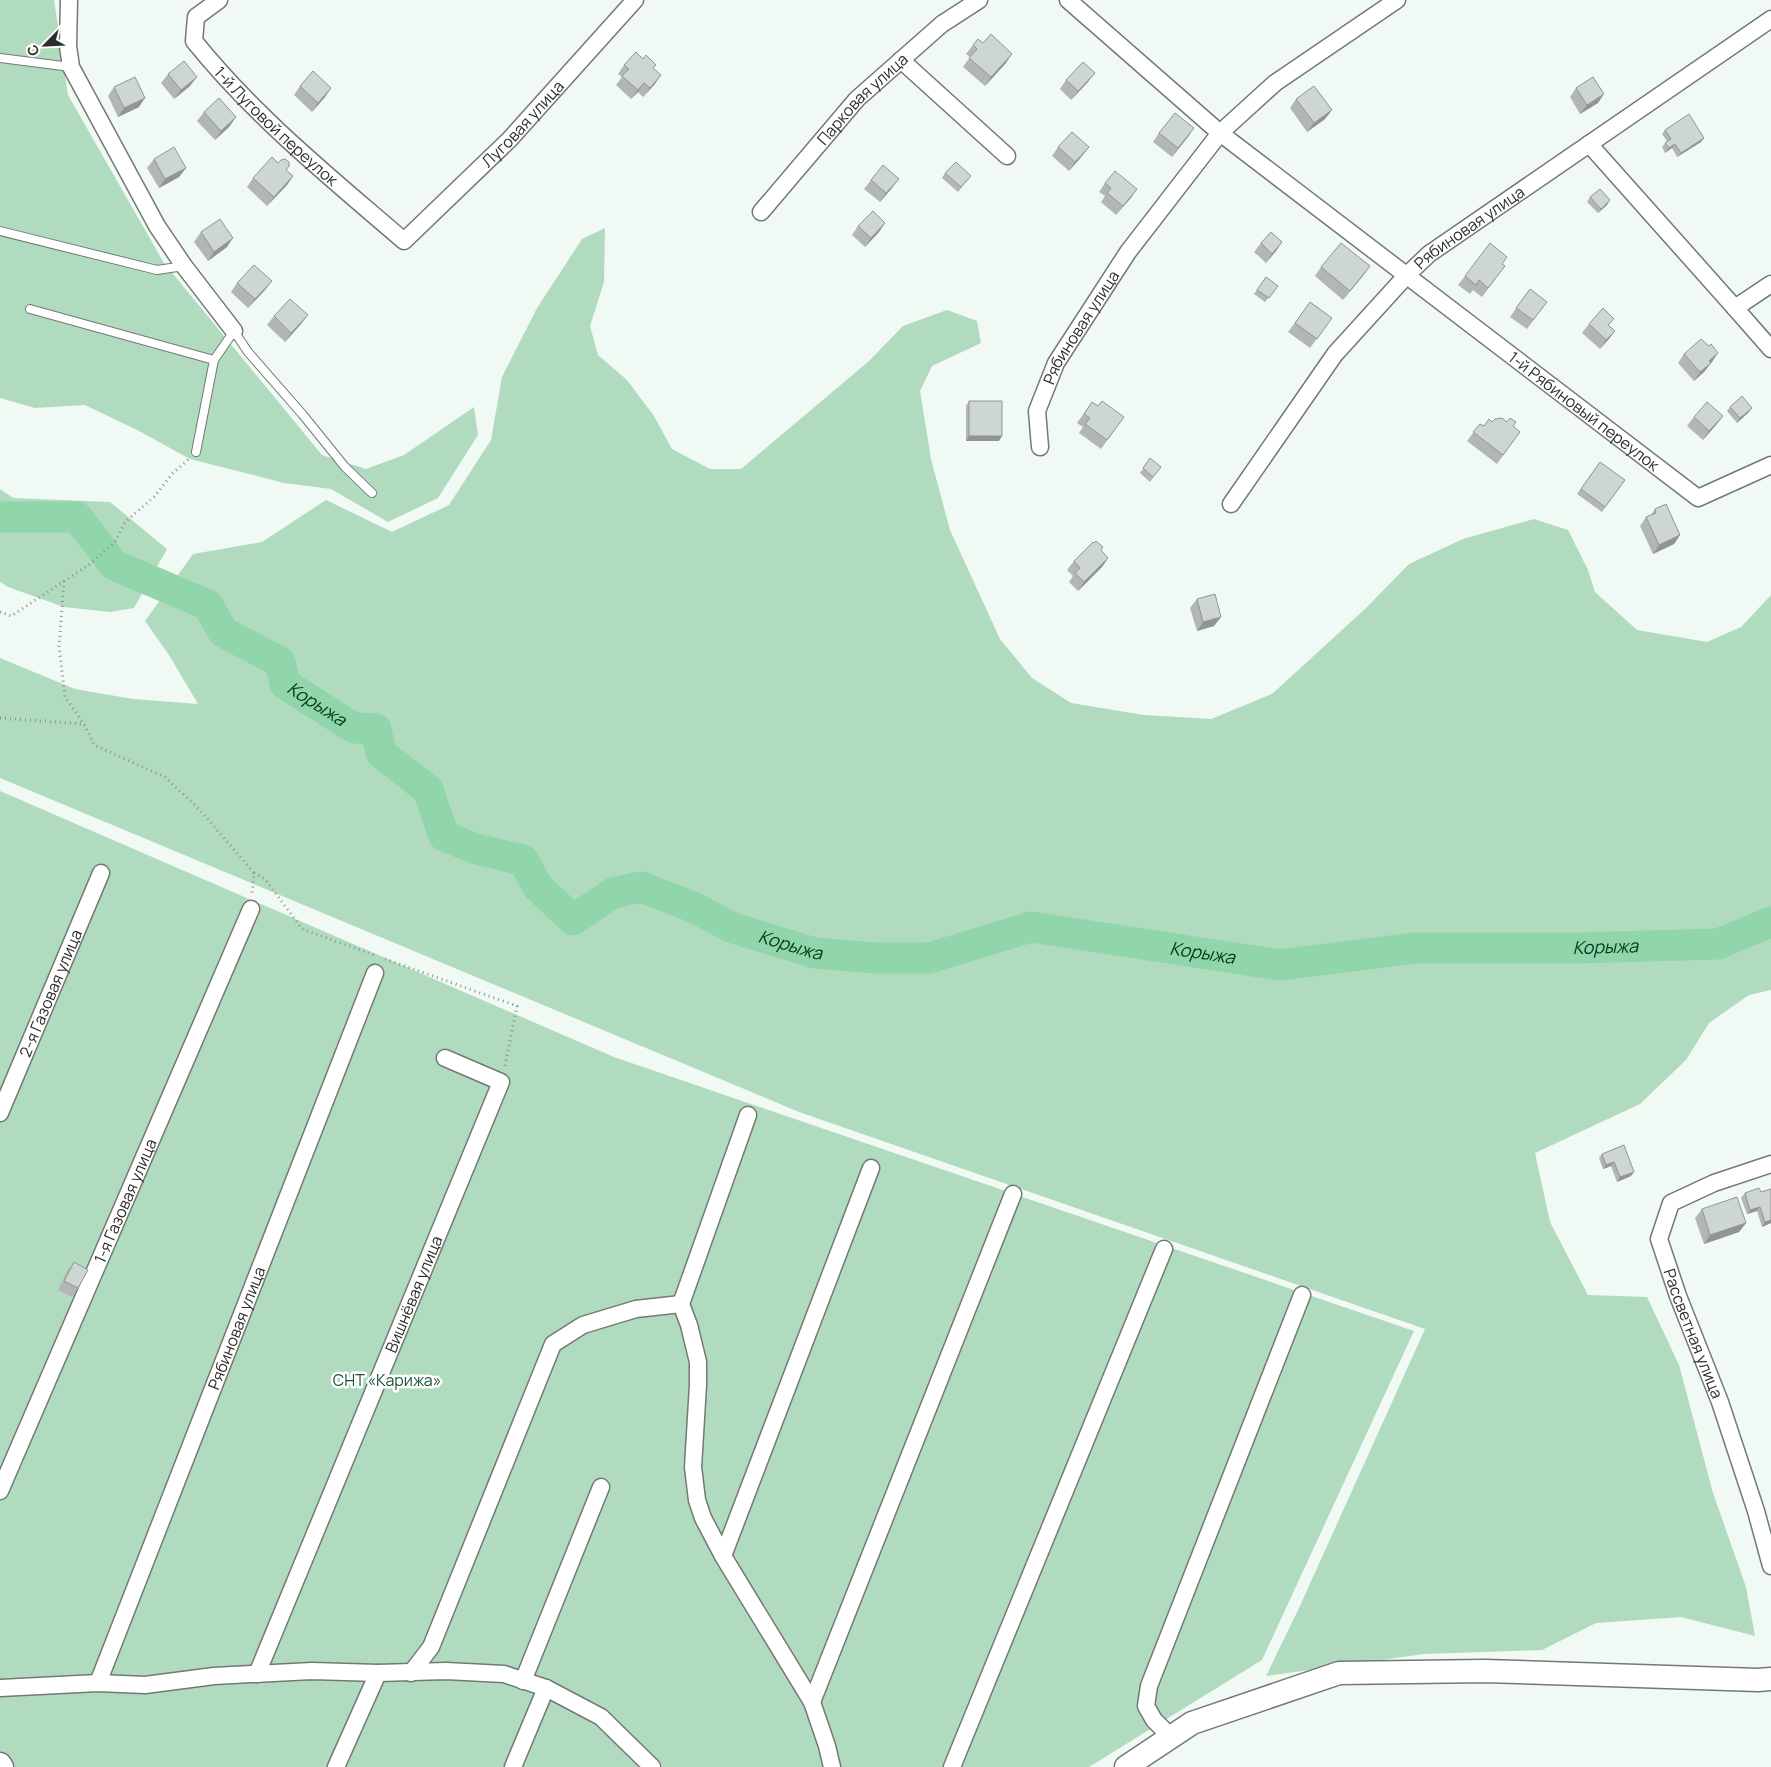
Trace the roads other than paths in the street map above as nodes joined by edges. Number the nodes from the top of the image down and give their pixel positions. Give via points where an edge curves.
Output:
1 (69, 0) edge
2 (219, 0) edge
3 (636, 0) edge
4 (979, 0) edge
5 (1068, 0) edge
6 (1397, 0) edge
7 (1771, 20) edge
8 (0, 58) edge
9 (901, 60) junction
10 (71, 67) junction
11 (1220, 133) junction
12 (1589, 144) junction
13 (1006, 156) dead end
14 (761, 212) dead end
15 (0, 231) edge
16 (404, 241) joint
17 (184, 266) junction
18 (1406, 276) junction
19 (1771, 284) edge
20 (1735, 308) junction
21 (30, 309) dead end
22 (234, 331) junction
23 (1771, 349) edge
24 (214, 360) junction
25 (1040, 448) dead end
26 (196, 452) road end
27 (1771, 465) edge
28 (372, 494) dead end
29 (1231, 504) dead end
30 (101, 874) dead end
31 (251, 909) road end
32 (375, 973) dead end
33 (445, 1058) dead end
34 (0, 1113) edge
35 (748, 1115) dead end
36 (1771, 1164) edge
37 (871, 1168) dead end
38 (1013, 1194) dead end
39 (1164, 1249) dead end
40 (1302, 1295) dead end
41 (681, 1304) junction
42 (601, 1488) dead end
43 (0, 1491) edge
44 (723, 1556) junction
45 (1771, 1566) edge
46 (378, 1673) junction
47 (411, 1673) junction
48 (257, 1674) junction
49 (1771, 1679) edge
50 (523, 1681) junction
51 (98, 1683) junction
52 (0, 1688) edge
53 (546, 1688) junction
54 (812, 1702) junction
55 (1171, 1737) junction
56 (336, 1767) edge
57 (513, 1767) edge
58 (652, 1767) edge
59 (832, 1767) edge
60 (952, 1767) edge
61 (1126, 1767) edge

1 - 10 street
2 - 16 street, 1-й Луговой переулок via 196,17 194,41 212,64 276,129
3 - 16 street, Луговая улица via 510,139
4 - 9 street, Парковая улица via 942,24
5 - 11 street
6 - 11 street, Рябиновая улица via 1275,83
7 - 12 street, Рябиновая улица
8 - 10 lane
9 - 13 street
9 - 14 street, Парковая улица via 857,99
10 - 17 street via 157,226
11 - 18 street
11 - 25 street, Рябиновая улица via 1128,252 1056,363 1037,411
12 - 18 street, Рябиновая улица via 1430,254
12 - 20 street
15 - 17 lane via 157,270
17 - 22 street
18 - 27 street, 1-й Рябиновый переулок via 1698,498
18 - 29 street, Рябиновая улица via 1335,354
19 - 20 street
20 - 23 street
21 - 24 lane
22 - 24 lane
22 - 28 lane via 345,467
24 - 26 lane
30 - 34 street, 2-я Газовая улица
31 - 43 street, 1-я Газовая улица
32 - 51 street, Рябиновая улица
33 - 48 street, Вишнёвая улица via 501,1082
35 - 41 street
36 - 45 street, Рассветная улица via 1714,1182 1672,1203 1659,1238 1720,1402
37 - 44 street
38 - 54 street
39 - 60 street
40 - 55 street via 1149,1686 1146,1706 1154,1720
41 - 44 street via 698,1362 693,1467 697,1500 702,1518
41 - 47 street via 636,1309 583,1325 553,1344 431,1647
42 - 50 street
44 - 54 street
46 - 47 street
46 - 48 street via 312,1670
46 - 56 street
47 - 50 street via 504,1674
48 - 51 street via 145,1685
49 - 55 street via 1486,1671 1339,1673 1192,1723
50 - 53 street
51 - 52 street
53 - 57 street
53 - 58 street via 601,1717
54 - 59 street
55 - 61 street

